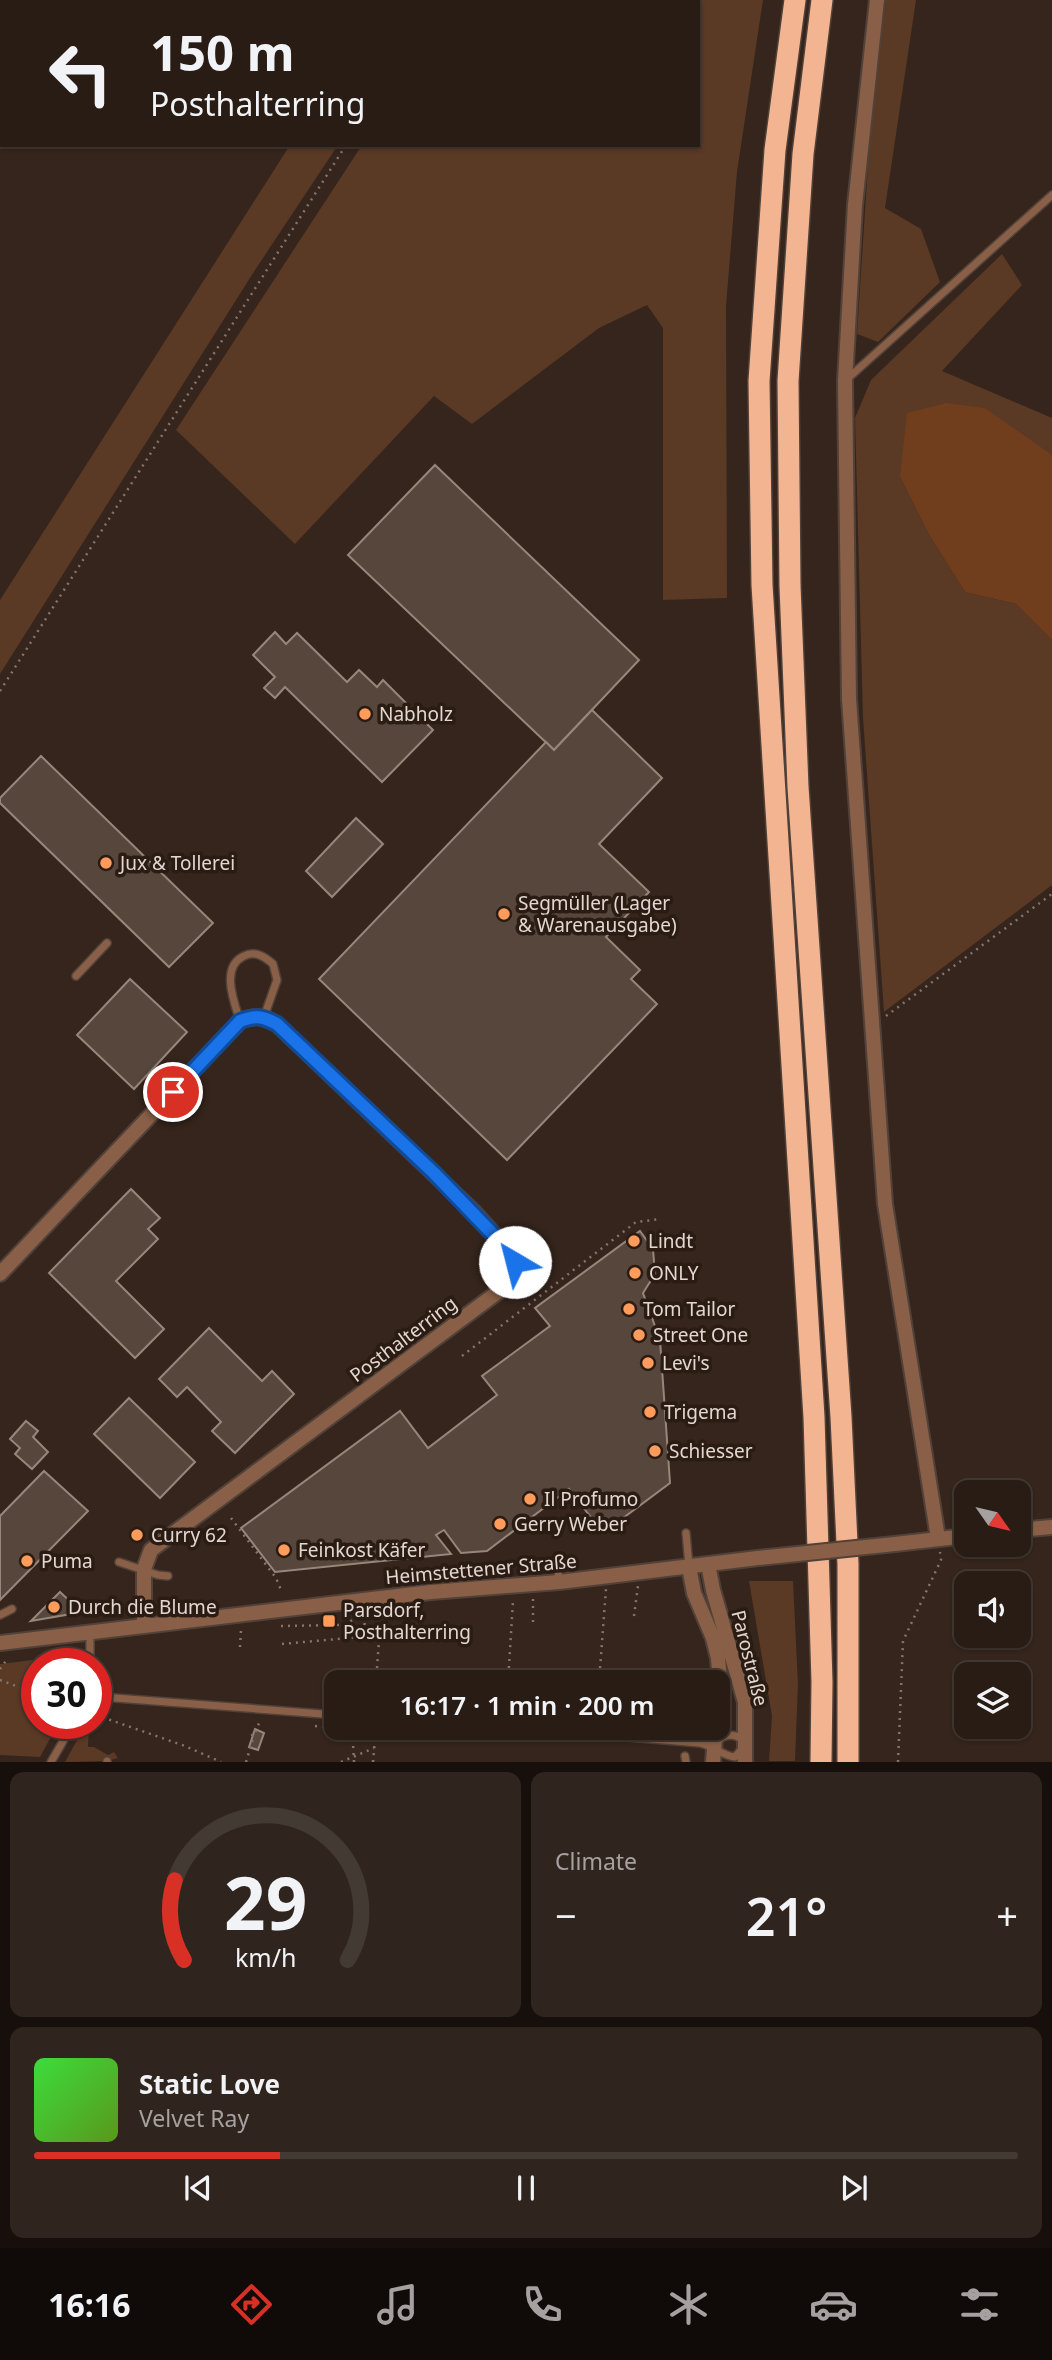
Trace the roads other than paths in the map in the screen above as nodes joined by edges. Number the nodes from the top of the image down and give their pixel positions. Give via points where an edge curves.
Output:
1 (795, 0) edge
2 (822, 0) edge
3 (877, 0) edge
4 (1052, 195) edge
5 (845, 381) junction
6 (107, 943) dead end
7 (76, 975) dead end
8 (264, 1017) junction
9 (240, 1021) junction
10 (0, 1274) edge
11 (1052, 1527) edge
12 (1031, 1529) edge
13 (686, 1533) dead end
14 (954, 1537) edge
15 (938, 1538) junction
16 (557, 1560) dead end
17 (119, 1562) dead end
18 (708, 1564) junction
19 (689, 1567) junction
20 (144, 1569) junction
21 (168, 1576) dead end
22 (559, 1582) junction
23 (12, 1609) dead end
24 (0, 1615) edge
25 (144, 1625) junction
26 (89, 1632) junction
27 (0, 1643) edge
28 (90, 1648) edge
29 (719, 1670) edge
30 (112, 1698) edge
31 (324, 1714) edge
32 (64, 1739) edge
33 (666, 1740) edge
34 (710, 1740) edge
35 (746, 1744) junction
36 (707, 1745) junction
37 (51, 1762) edge
38 (713, 1762) edge
39 (745, 1762) edge
40 (821, 1762) edge
41 (848, 1762) edge

1 - 40 highway via 775,150 759,381 763,598 814,1417
2 - 41 highway via 803,154 788,381 790,586 798,787 848,1564
3 - 5 street via 855,205
4 - 5 lane
5 - 15 street via 849,699 885,1203
6 - 7 lane
8 - 9 street via 254,1015
8 - 9 lane via 277,980 273,964 259,954 247,954 236,960 230,971
8 - 20 street, Posthalterring via 277,1024 435,1174 510,1252 516,1274 498,1292 371,1380 151,1550
9 - 10 street
11 - 12 street
13 - 19 lane
14 - 15 street, Heimstettener Straße
15 - 18 street, Heimstettener Straße, bridge
16 - 22 lane
17 - 20 lane
18 - 19 street, Heimstettener Straße
18 - 35 street, Parostraße via 745,1702
19 - 22 street, Heimstettener Straße
19 - 29 street, Parostraße
20 - 21 lane
20 - 25 street
22 - 25 street, Heimstettener Straße
23 - 24 lane
25 - 26 street, Heimstettener Straße
26 - 27 street, Heimstettener Straße
26 - 28 lane
30 - 31 lane
32 - 37 lane
33 - 36 lane
34 - 36 street
35 - 36 lane via 731,1735
35 - 36 lane via 735,1757
35 - 39 street, Parostraße
36 - 38 street

